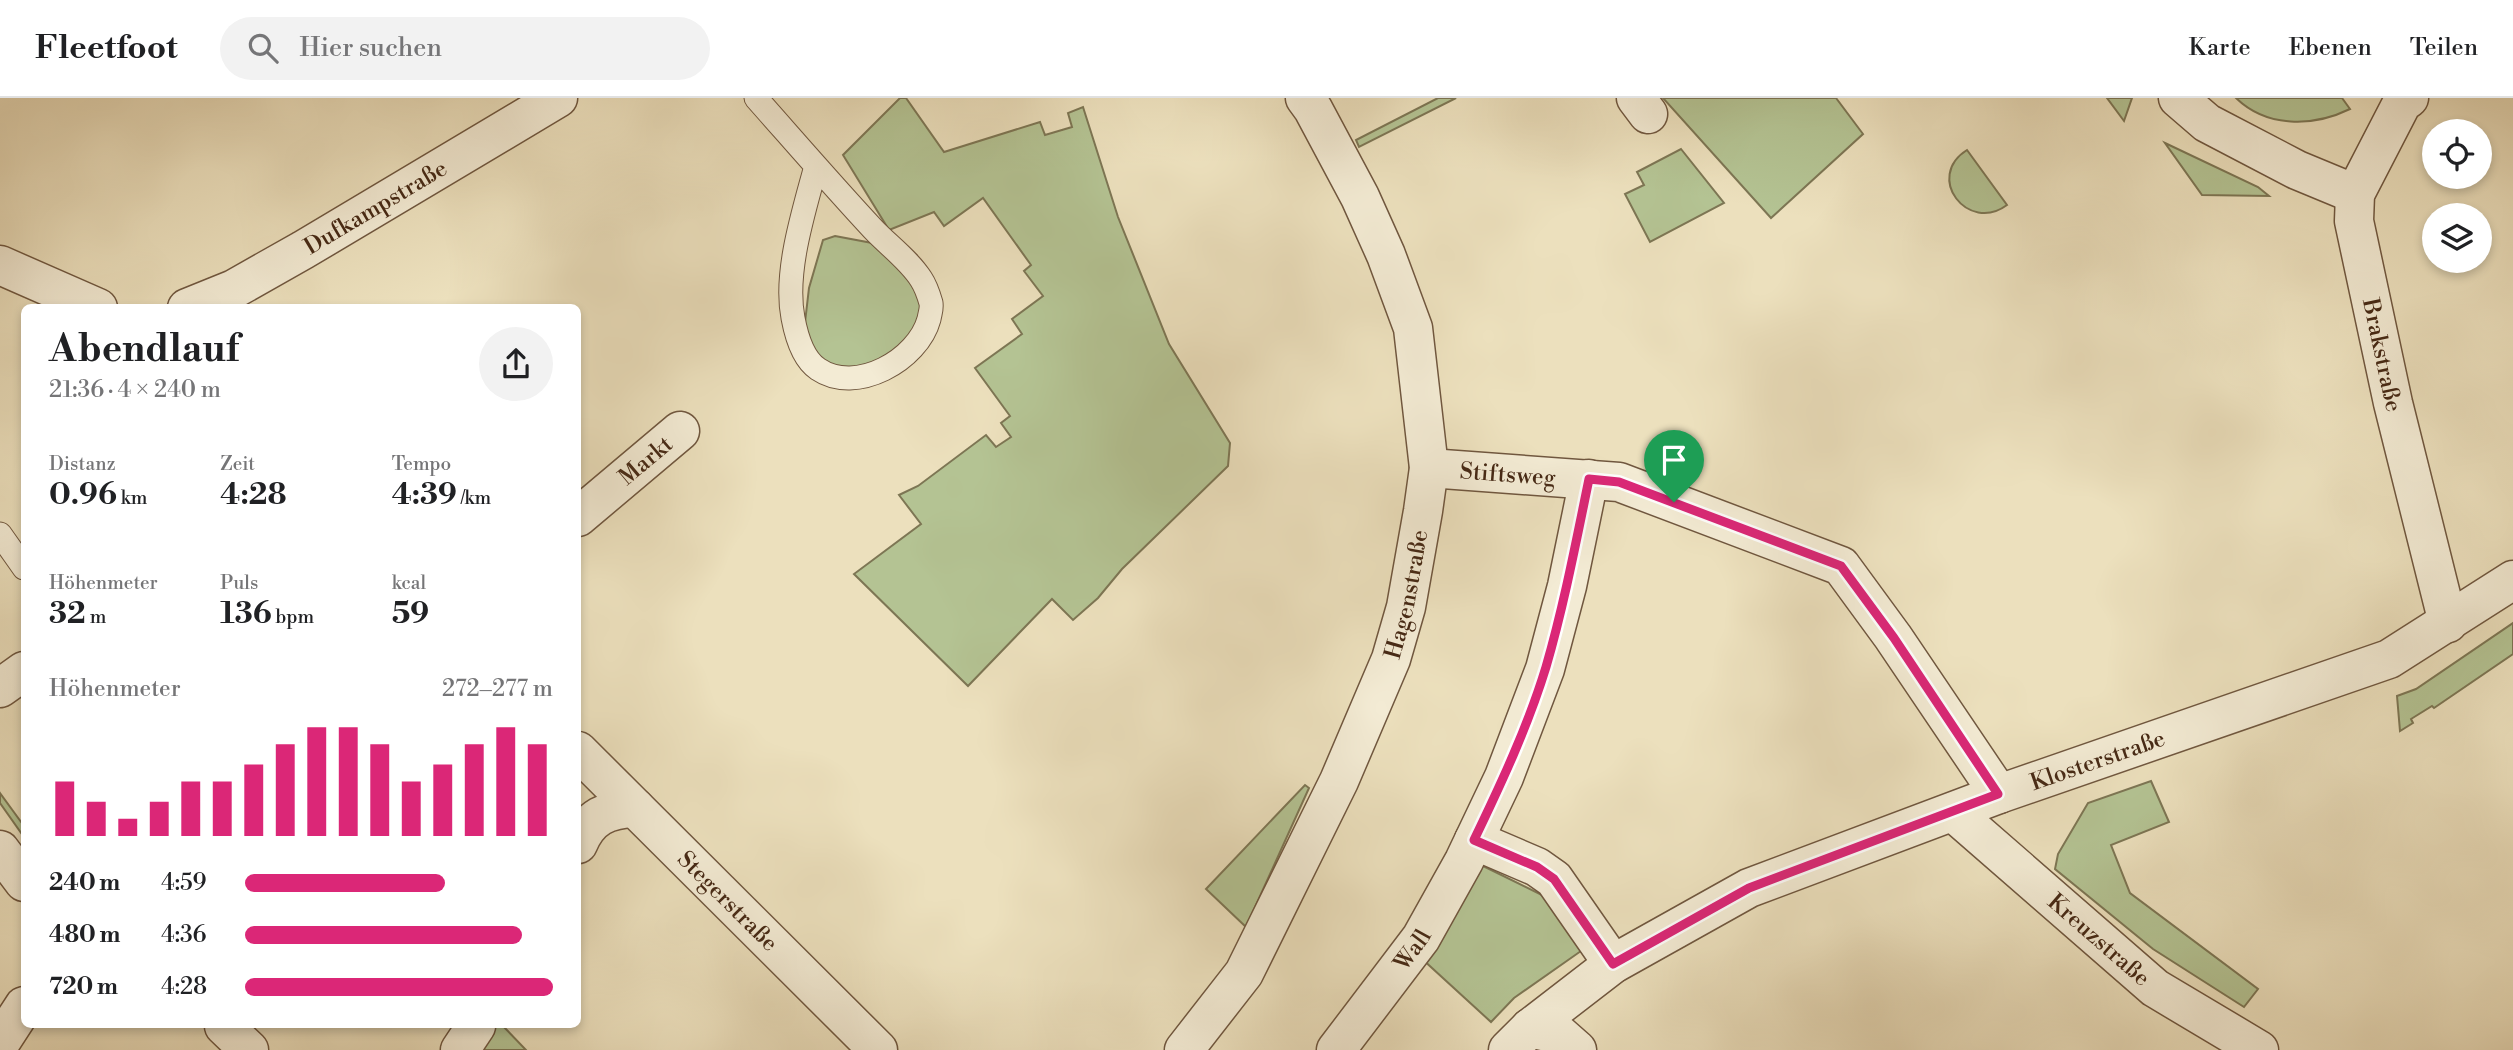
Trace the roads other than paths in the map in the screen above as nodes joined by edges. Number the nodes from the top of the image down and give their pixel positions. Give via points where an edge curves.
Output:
1 (558, 98) edge
2 (756, 98) edge
3 (2178, 98) edge
4 (2409, 98) edge
5 (1318, 102) edge
6 (816, 166) junction
7 (2355, 194) junction
8 (0, 265) edge
9 (89, 304) edge
10 (197, 304) edge
11 (680, 431) dead end
12 (1429, 468) junction
13 (1589, 479) junction
14 (581, 514) edge
15 (0, 534) edge
16 (21, 564) edge
17 (2513, 580) edge
18 (2448, 623) junction
19 (21, 673) edge
20 (0, 688) edge
21 (581, 754) edge
22 (1998, 794) junction
23 (635, 808) junction
24 (1953, 812) junction
25 (581, 838) edge
26 (1474, 840) junction
27 (0, 850) edge
28 (21, 878) edge
29 (1613, 964) junction
30 (21, 1011) edge
31 (226, 1028) edge
32 (475, 1028) edge
33 (1519, 1039) edge
34 (0, 1043) edge
35 (249, 1050) edge
36 (460, 1050) edge
37 (878, 1050) edge
38 (1184, 1050) edge
39 (1336, 1050) edge
40 (1577, 1050) edge
41 (2259, 1050) edge

1 - 10 street, Dufkampstraße via 292,257
2 - 6 lane
3 - 7 street via 2207,123
4 - 7 street, Brakstraße via 2402,103
5 - 12 street, Hagenstraße via 1413,328
6 - 6 lane via 922,279 932,306 926,329 910,350 869,375 841,378 817,369 800,346 794,323 792,278 797,239
7 - 18 street, Brakstraße via 2354,221 2369,300
8 - 9 street
11 - 14 street, Markt
12 - 13 street, Stiftsweg
12 - 38 street, Hagenstraße via 1406,607 1391,659 1339,782 1244,973
13 - 22 street, Stiftsweg via 1619,482 1841,566
13 - 26 street, Wall via 1545,669 1504,777
15 - 16 lane
17 - 18 street, Klosterstraße
18 - 22 street, Klosterstraße via 2389,659
19 - 20 street
21 - 23 street, Stegerstraße
22 - 24 street, Klosterstraße
23 - 25 street via 602,814 589,823
23 - 37 street, Stegerstraße
24 - 29 street, Klosterstraße via 1749,888
24 - 41 street, Kreuzstraße via 2155,988
26 - 29 street via 1554,879
26 - 39 street, Wall via 1421,938
27 - 28 street
29 - 33 street, Klosterstraße
30 - 34 street
31 - 35 street
32 - 36 street
33 - 40 street via 1560,1035

